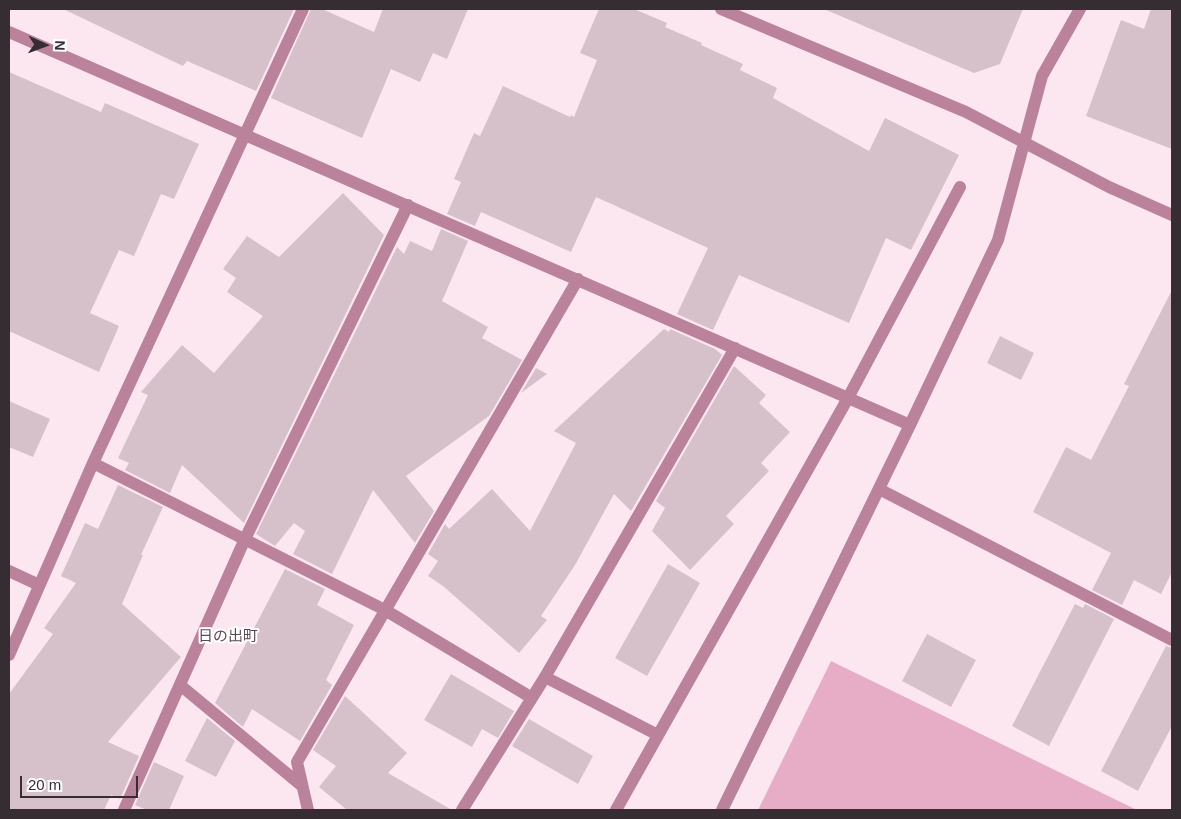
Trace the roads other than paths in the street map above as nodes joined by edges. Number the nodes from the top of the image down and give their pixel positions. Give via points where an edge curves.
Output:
1 (303, 9) edge
2 (721, 9) edge
3 (1080, 9) edge
4 (9, 32) edge
5 (245, 134) junction
6 (1024, 143) junction
7 (960, 187) dead end
8 (408, 205) junction
9 (1172, 215) edge
10 (578, 279) junction
11 (735, 348) junction
12 (848, 398) junction
13 (910, 425) junction
14 (93, 463) junction
15 (879, 488) junction
16 (244, 541) junction
17 (9, 571) edge
18 (39, 585) junction
19 (385, 610) junction
20 (1172, 640) edge
21 (9, 655) edge
22 (545, 677) junction
23 (180, 685) junction
24 (532, 698) junction
25 (658, 735) junction
26 (302, 786) junction
27 (124, 810) edge
28 (308, 810) edge
29 (462, 810) edge
30 (616, 810) edge
31 (722, 810) edge

1 - 5 street
2 - 6 street via 966,112
3 - 6 street via 1042,76
4 - 5 street
5 - 8 street
5 - 14 street
6 - 9 street
6 - 13 street via 998,240
7 - 12 street
8 - 10 street
8 - 16 street
10 - 11 street
10 - 19 street
11 - 12 street
11 - 22 street
12 - 13 street
12 - 25 street
13 - 15 street
14 - 16 street
14 - 18 street
15 - 20 street
15 - 31 street
16 - 19 street
16 - 23 street
17 - 18 street
18 - 21 street
19 - 24 street
19 - 26 street via 297,762
22 - 24 street
22 - 25 street
23 - 26 street
23 - 27 street
24 - 29 street
25 - 30 street
26 - 28 street

